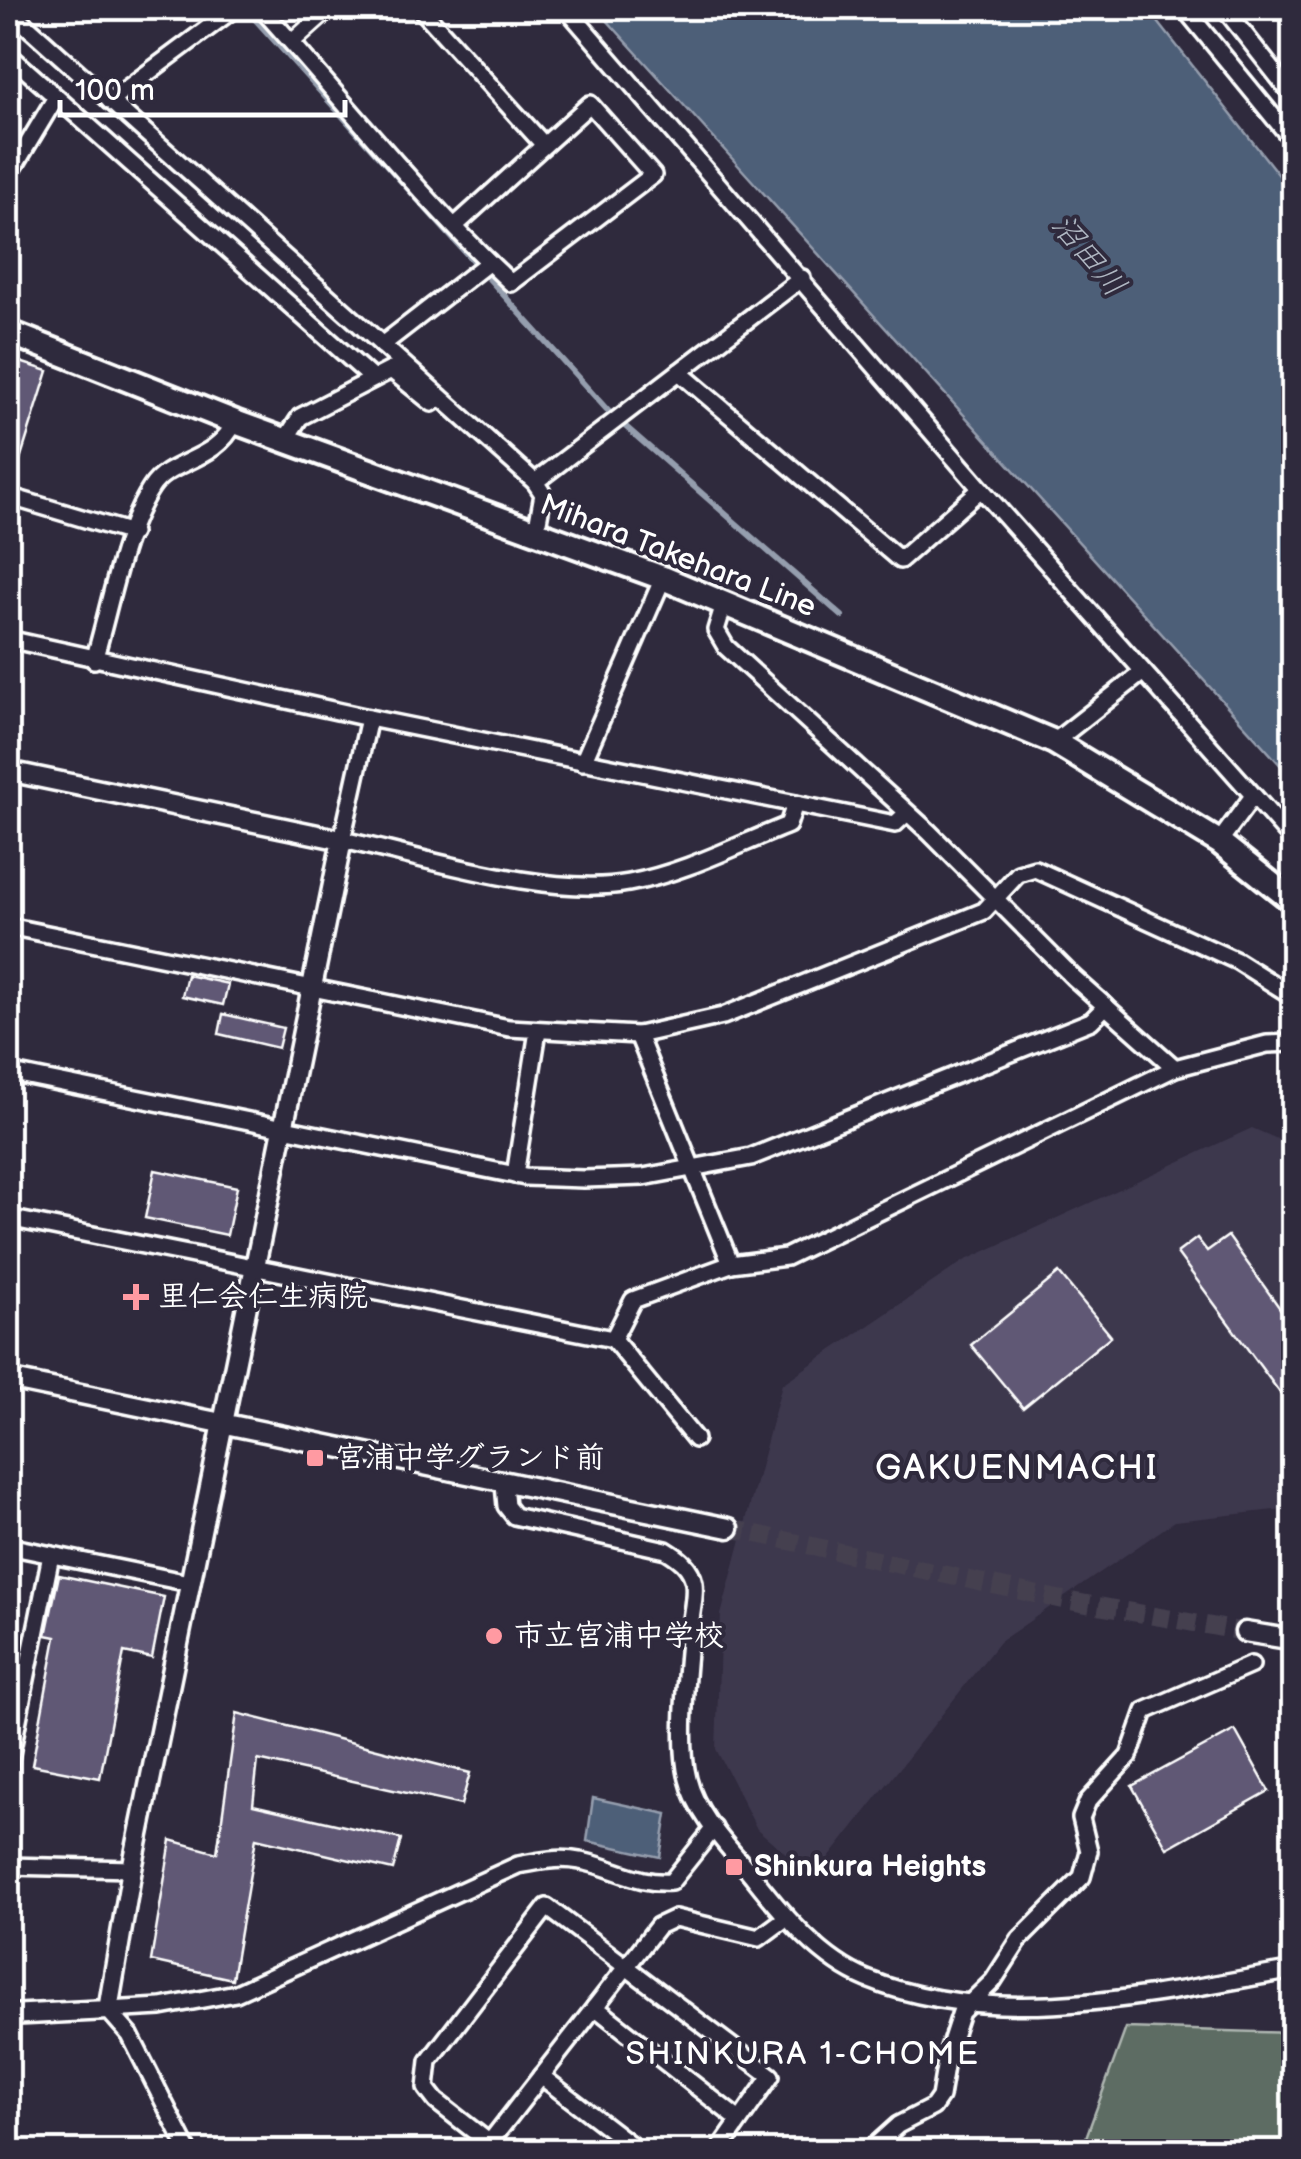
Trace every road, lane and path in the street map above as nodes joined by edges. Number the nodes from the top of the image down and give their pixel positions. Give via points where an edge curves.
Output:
1 (235, 8) edge
2 (261, 8) edge
3 (330, 8) edge
4 (420, 8) edge
5 (566, 8) edge
6 (1184, 8) edge
7 (1224, 8) edge
8 (8, 9) edge
9 (292, 42) junction
10 (8, 54) edge
11 (1294, 97) edge
12 (56, 98) junction
13 (110, 101) junction
14 (1293, 140) edge
15 (544, 145) junction
16 (8, 177) edge
17 (456, 225) junction
18 (488, 262) junction
19 (802, 278) junction
20 (8, 332) edge
21 (382, 345) junction
22 (679, 372) junction
23 (374, 379) junction
24 (440, 397) junction
25 (235, 422) junction
26 (285, 440) junction
27 (535, 482) junction
28 (981, 489) junction
29 (8, 496) edge
30 (536, 532) junction
31 (132, 533) junction
32 (663, 578) junction
33 (724, 604) junction
34 (8, 639) edge
35 (94, 660) junction
36 (1144, 672) junction
37 (369, 718) junction
38 (1054, 742) junction
39 (583, 762) junction
40 (8, 771) edge
41 (1253, 796) junction
42 (795, 804) junction
43 (907, 813) junction
44 (342, 840) junction
45 (1294, 841) edge
46 (1219, 842) junction
47 (996, 899) junction
48 (1294, 902) edge
49 (8, 926) edge
50 (314, 988) junction
51 (1294, 997) edge
52 (1106, 1006) junction
53 (538, 1032) junction
54 (638, 1036) junction
55 (1294, 1043) edge
56 (1175, 1068) junction
57 (8, 1072) edge
58 (286, 1129) junction
59 (692, 1170) junction
60 (515, 1175) junction
61 (8, 1218) edge
62 (731, 1264) junction
63 (258, 1269) junction
64 (613, 1339) junction
65 (8, 1379) edge
66 (225, 1425) junction
67 (695, 1439) dead end
68 (504, 1485) junction
69 (728, 1528) tunnel mouth
70 (8, 1546) edge
71 (52, 1555) junction
72 (190, 1583) junction
73 (1245, 1632) tunnel mouth
74 (1294, 1640) edge
75 (1251, 1665) dead end
76 (8, 1770) edge
77 (714, 1828) junction
78 (8, 1866) edge
79 (132, 1869) junction
80 (786, 1918) junction
81 (626, 1967) junction
82 (1294, 1970) edge
83 (974, 2002) junction
84 (595, 2007) junction
85 (108, 2010) junction
86 (8, 2015) edge
87 (541, 2076) junction
88 (738, 2120) junction
89 (491, 2148) edge
90 (189, 2152) edge
91 (640, 2152) edge
92 (718, 2152) edge
93 (868, 2152) edge

1 - 13 street
2 - 9 street
3 - 9 street
4 - 15 street
5 - 19 street
6 - 14 street
7 - 11 street
8 - 13 street
9 - 17 street
10 - 12 street
12 - 16 street
12 - 23 street
13 - 21 street
15 - 17 street
15 - 18 street via 590,104 653,175 511,282
17 - 18 street
18 - 21 street
19 - 22 street
19 - 28 street
20 - 25 main road, Mihara Takehara Line
21 - 24 street
22 - 27 street
22 - 28 street via 900,560
23 - 24 street via 391,370 432,403
23 - 26 street via 300,417
24 - 27 street
25 - 26 main road, Mihara Takehara Line
25 - 31 street via 226,442 152,484
26 - 30 main road, Mihara Takehara Line
27 - 30 street via 543,494
28 - 36 street
29 - 31 street
30 - 32 main road, Mihara Takehara Line
31 - 35 street
32 - 33 main road, Mihara Takehara Line
32 - 39 street
33 - 38 main road, Mihara Takehara Line
33 - 43 street via 716,630 726,647
34 - 35 street
35 - 37 street
36 - 38 street
36 - 41 street
37 - 39 street
37 - 44 street
38 - 46 main road, Mihara Takehara Line
39 - 42 street
40 - 44 street
41 - 45 street
41 - 46 street
42 - 43 street via 895,824
42 - 44 street via 788,824 626,884 538,882
43 - 47 street
44 - 50 street
46 - 48 main road, Mihara Takehara Line
47 - 51 street via 1018,874 1034,869 1237,961
47 - 52 street
47 - 54 street via 984,911 723,1016
49 - 50 street
50 - 53 street
50 - 58 street
52 - 56 street
52 - 59 street via 1092,1022 768,1150
53 - 54 street
53 - 60 street
54 - 59 street
55 - 56 street
56 - 62 street via 786,1257
57 - 58 street
58 - 60 street
58 - 63 street
59 - 60 street via 584,1180
59 - 62 street
61 - 63 street
62 - 64 street via 633,1300
63 - 64 street
63 - 66 street
64 - 67 street
65 - 66 street
66 - 68 street
66 - 72 street
68 - 69 street
68 - 77 street via 514,1516 666,1550 685,1562 694,1582 687,1778
70 - 71 street
71 - 72 street
71 - 76 street
72 - 79 street
73 - 74 street
75 - 83 street via 1145,1712 1129,1756 1081,1818 1088,1851 1082,1877 1020,1939
77 - 80 street
77 - 85 street via 671,1882 652,1884 582,1861 518,1865 236,1993
78 - 79 street
79 - 85 street
80 - 81 street via 758,1938 674,1918 658,1926
80 - 83 street via 865,1979
81 - 84 street
81 - 88 street via 771,2076
81 - 89 street via 547,1907 430,2061 426,2088
82 - 83 street via 1122,2000
83 - 93 street via 961,2012 934,2107 898,2124
84 - 87 street
84 - 88 street
85 - 86 street
85 - 90 street via 130,2035
87 - 89 street
87 - 91 street
88 - 92 street

